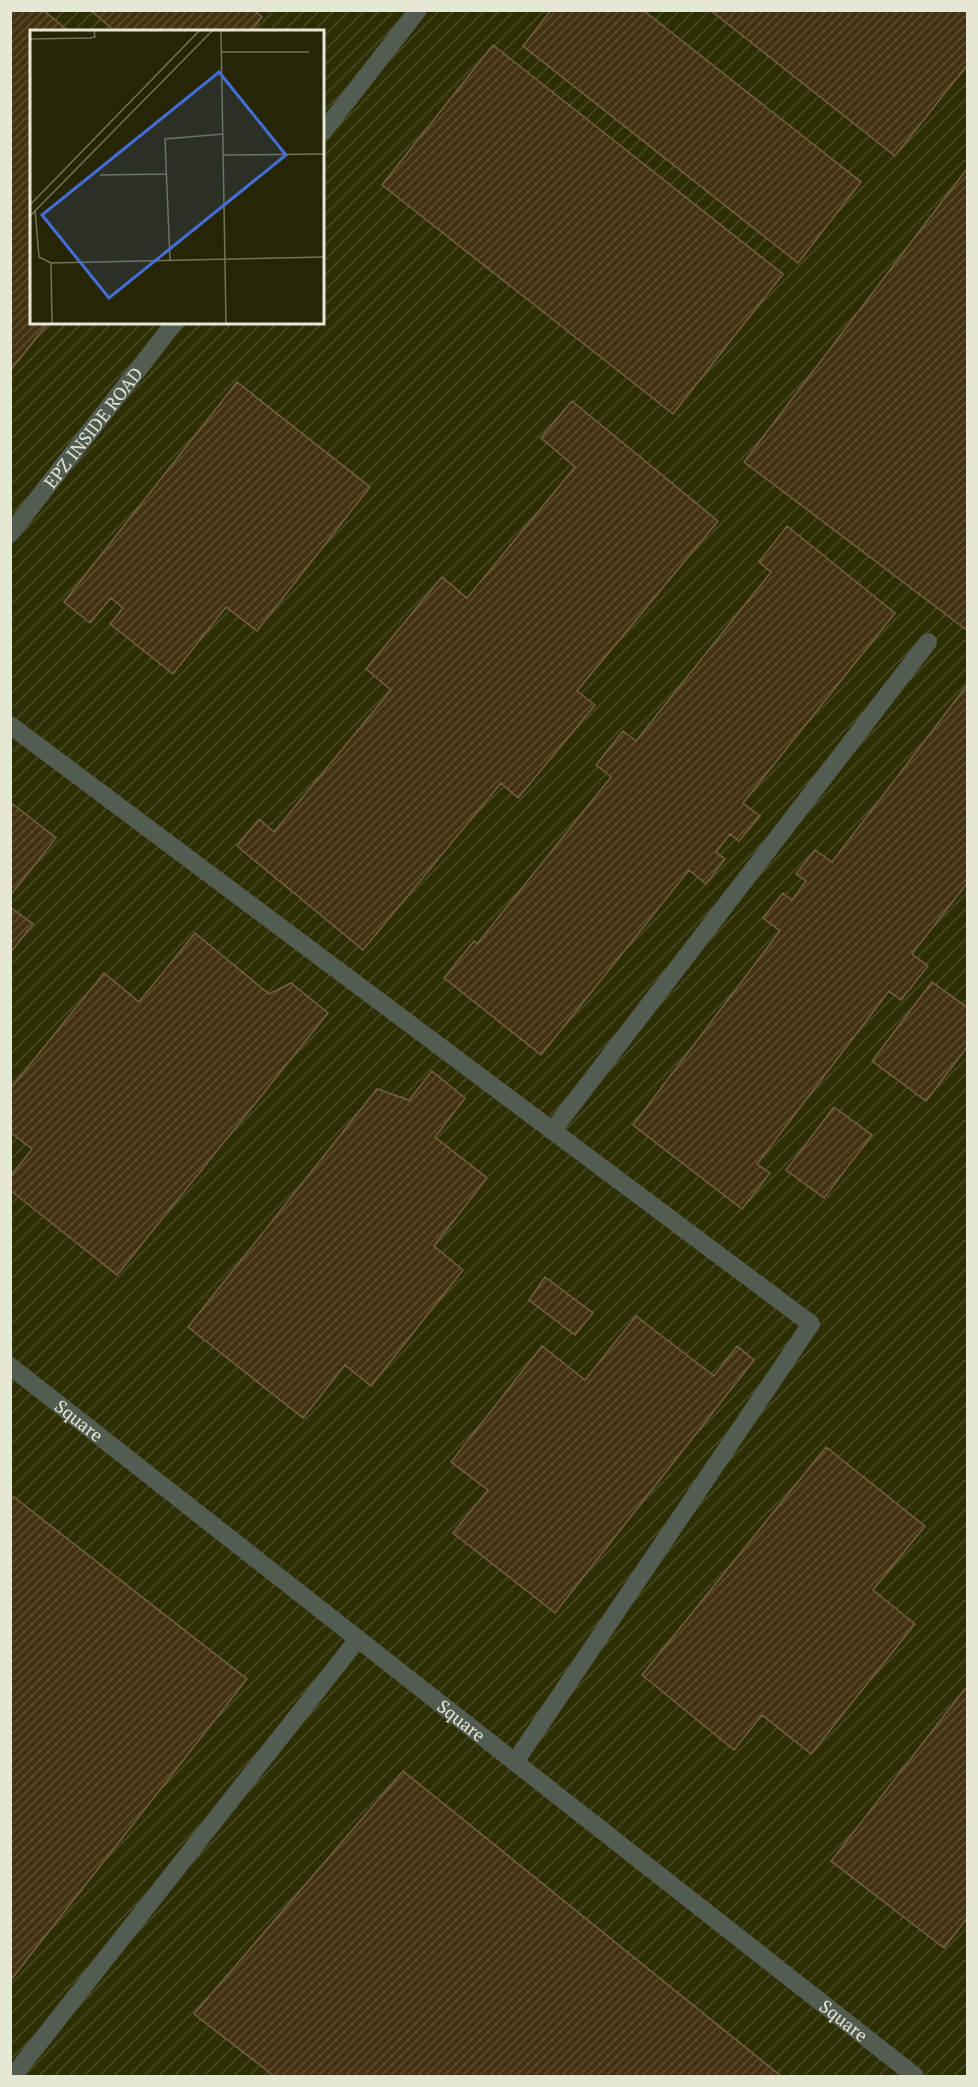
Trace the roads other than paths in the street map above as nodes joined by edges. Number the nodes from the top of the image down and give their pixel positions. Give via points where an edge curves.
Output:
1 (418, 10) edge
2 (324, 130) edge
3 (173, 324) edge
4 (10, 534) edge
5 (928, 642) dead end
6 (10, 725) edge
7 (552, 1131) junction
8 (10, 1366) edge
9 (358, 1639) junction
10 (515, 1762) junction
11 (13, 2076) edge
12 (915, 2076) edge

1 - 2 lane
3 - 4 lane, EPZ INSIDE ROAD
5 - 7 lane
6 - 7 lane
7 - 10 lane via 811,1324
8 - 9 lane, Square
9 - 10 lane, Square
9 - 11 lane
10 - 12 lane, Square

